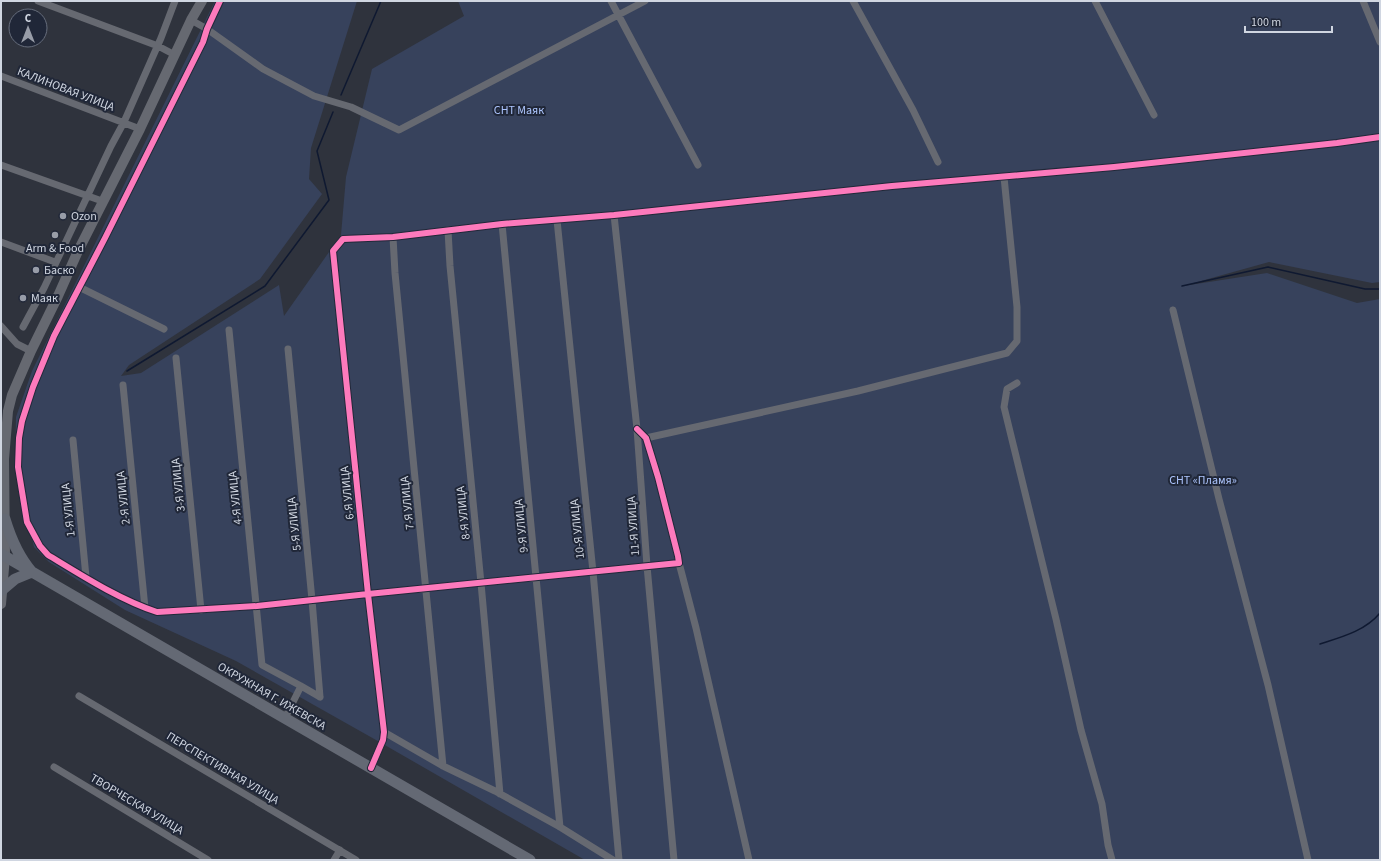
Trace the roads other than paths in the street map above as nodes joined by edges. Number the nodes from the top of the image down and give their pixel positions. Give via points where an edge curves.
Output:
1 (38, 1) edge
2 (175, 1) edge
3 (202, 1) edge
4 (220, 1) edge
5 (611, 1) edge
6 (645, 1) edge
7 (853, 1) edge
8 (1095, 1) edge
9 (1362, 1) edge
10 (618, 15) junction
11 (191, 20) junction
12 (207, 29) junction
13 (1380, 42) edge
14 (158, 46) junction
15 (176, 55) junction
16 (1, 76) edge
17 (1154, 115) dead end
18 (124, 122) junction
19 (140, 129) junction
20 (1380, 137) edge
21 (938, 162) dead end
22 (1, 165) edge
23 (698, 165) dead end
24 (1004, 177) junction
25 (87, 196) junction
26 (102, 201) junction
27 (614, 215) junction
28 (558, 220) junction
29 (502, 224) junction
30 (448, 230) junction
31 (393, 237) junction
32 (1, 242) edge
33 (64, 245) junction
34 (78, 251) junction
35 (55, 262) junction
36 (79, 287) junction
37 (1173, 310) dead end
38 (1, 326) edge
39 (22, 327) dead end
40 (164, 329) dead end
41 (229, 330) dead end
42 (288, 349) dead end
43 (31, 351) junction
44 (176, 358) dead end
45 (1017, 383) dead end
46 (123, 385) dead end
47 (637, 429) junction
48 (646, 438) junction
49 (72, 440) dead end
50 (18, 467) junction
51 (5, 468) junction
52 (3, 522) edge
53 (3, 555) edge
54 (679, 563) junction
55 (647, 566) junction
56 (32, 572) junction
57 (593, 572) junction
58 (86, 577) junction
59 (537, 577) junction
60 (481, 583) junction
61 (2, 588) edge
62 (426, 588) junction
63 (368, 594) junction
64 (312, 600) junction
65 (1, 604) edge
66 (257, 606) junction
67 (145, 608) junction
68 (201, 610) junction
69 (301, 686) junction
70 (79, 696) dead end
71 (285, 718) junction
72 (384, 732) junction
73 (443, 766) junction
74 (54, 767) dead end
75 (371, 768) junction
76 (500, 794) junction
77 (560, 827) junction
78 (340, 850) junction
79 (208, 860) edge
80 (334, 860) edge
81 (356, 860) edge
82 (530, 860) edge
83 (613, 860) edge
84 (619, 860) edge
85 (674, 860) edge
86 (750, 860) edge
87 (1112, 860) edge
88 (1308, 860) edge

1 - 14 street
2 - 14 street
3 - 11 street
4 - 12 street
5 - 10 street
6 - 10 street
7 - 21 street via 913,110
8 - 17 street
9 - 13 street
10 - 12 street via 399,130 352,107 314,96 263,70
10 - 23 street
11 - 12 street
11 - 15 street
12 - 36 street via 203,42
14 - 15 street
14 - 18 street
15 - 19 street
16 - 18 street, КАЛИНОВАЯ УЛИЦА
18 - 19 street, КАЛИНОВАЯ УЛИЦА
18 - 25 street
19 - 26 street
20 - 24 street via 1169,162
22 - 25 street
24 - 27 street
24 - 48 street via 1017,307 1017,341 1006,353 858,391
25 - 26 street
25 - 33 street
26 - 34 street
27 - 28 street
27 - 47 street, 11-Я УЛИЦА
28 - 29 street
28 - 57 street, 10-Я УЛИЦА
29 - 30 street
29 - 59 street, 9-Я УЛИЦА
30 - 31 street
30 - 60 street, 8-Я УЛИЦА
31 - 62 street, 7-Я УЛИЦА
31 - 63 street, 6-Я УЛИЦА via 343,239 333,251
32 - 35 street
33 - 34 street
33 - 35 street
34 - 43 street
35 - 39 street
36 - 40 street
36 - 50 street via 54,336 33,387 20,433
37 - 88 street via 1268,684
38 - 43 street via 17,344
41 - 66 street, 4-Я УЛИЦА
42 - 64 street, 5-Я УЛИЦА
43 - 51 street via 8,411
44 - 68 street, 3-Я УЛИЦА
45 - 87 street via 1007,390 1004,406 1081,730 1102,804
46 - 67 street, 2-Я УЛИЦА
47 - 48 street
47 - 55 street, 11-Я УЛИЦА
48 - 54 street
49 - 58 street, 1-Я УЛИЦА
50 - 51 street
50 - 58 street via 27,522 40,546 48,555
51 - 52 street
52 - 53 street
52 - 56 main road via 24,564
53 - 56 main road, ОКРУЖНАЯ Г. ИЖЕВСКА
53 - 61 street
54 - 55 street
54 - 86 street
55 - 57 street
55 - 85 street, 11-Я УЛИЦА
56 - 61 main road via 16,578
56 - 71 main road, ОКРУЖНАЯ Г. ИЖЕВСКА
57 - 59 street
57 - 84 street, 10-Я УЛИЦА
58 - 67 street
59 - 60 street
59 - 77 street, 9-Я УЛИЦА
60 - 62 street
60 - 76 street, 8-Я УЛИЦА
61 - 65 street
62 - 63 street
62 - 73 street, 7-Я УЛИЦА
63 - 64 street
63 - 72 street, 6-Я УЛИЦА
64 - 66 street
64 - 69 street, 5-Я УЛИЦА via 320,697
66 - 68 street
66 - 69 street, 4-Я УЛИЦА via 262,665
67 - 68 street via 157,612
69 - 71 street
70 - 78 street, ПЕРСПЕКТИВНАЯ УЛИЦА
71 - 75 main road, ОКРУЖНАЯ Г. ИЖЕВСКА
72 - 73 street
72 - 75 street
73 - 76 street
74 - 79 street, ТВОРЧЕСКАЯ УЛИЦА
75 - 82 main road, ОКРУЖНАЯ Г. ИЖЕВСКА
76 - 77 street
77 - 83 street
78 - 80 street
78 - 81 street, ПЕРСПЕКТИВНАЯ УЛИЦА

